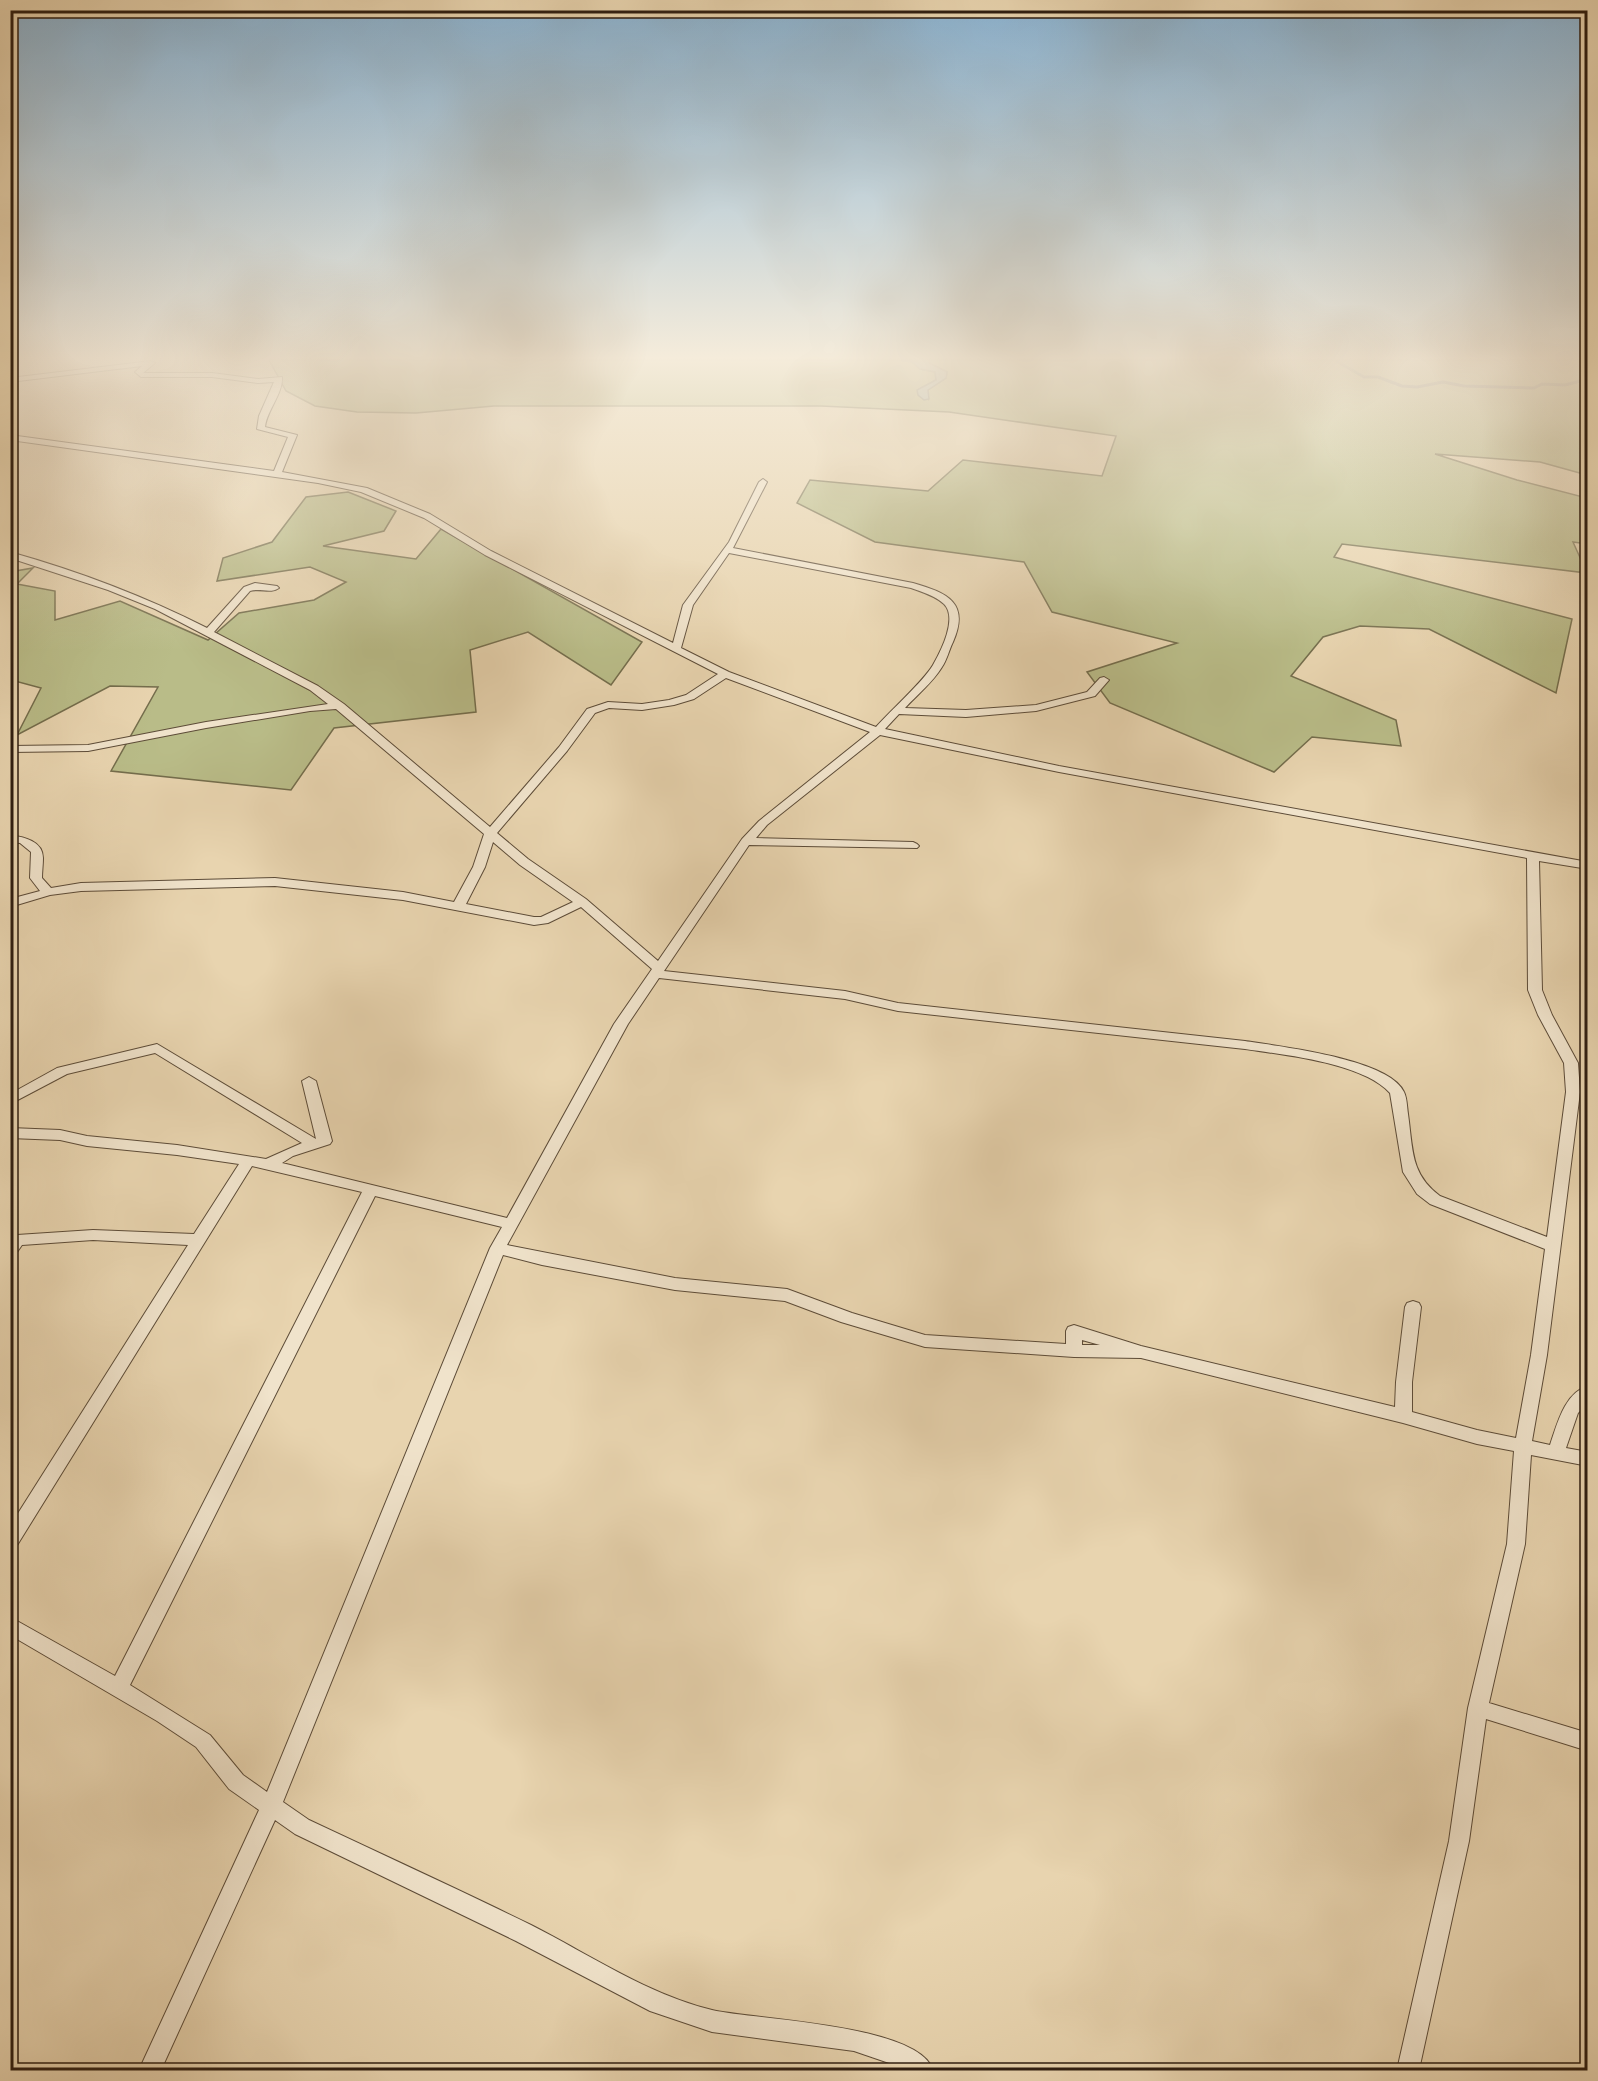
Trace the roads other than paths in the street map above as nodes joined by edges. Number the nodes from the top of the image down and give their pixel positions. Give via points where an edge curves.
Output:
1 (155, 457) edge
2 (284, 457) edge
3 (277, 475) junction
4 (763, 482) dead end
5 (728, 550) junction
6 (10, 555) edge
7 (274, 588) dead end
8 (210, 632) junction
9 (676, 649) junction
10 (725, 674) junction
11 (1104, 680) dead end
12 (340, 706) junction
13 (896, 711) junction
14 (878, 731) junction
15 (10, 749) edge
16 (490, 834) junction
17 (10, 838) edge
18 (746, 841) junction
19 (913, 846) dead end
20 (1533, 856) junction
21 (1587, 866) edge
22 (50, 892) junction
23 (582, 902) junction
24 (10, 903) edge
25 (459, 905) junction
26 (656, 971) junction
27 (309, 1081) dead end
28 (10, 1100) edge
29 (10, 1134) edge
30 (314, 1144) junction
31 (248, 1161) junction
32 (268, 1164) junction
33 (371, 1189) junction
34 (511, 1224) junction
35 (199, 1240) junction
36 (1554, 1245) junction
37 (498, 1248) junction
38 (10, 1251) edge
39 (1413, 1307) dead end
40 (1587, 1392) edge
41 (1402, 1416) junction
42 (1523, 1446) junction
43 (1556, 1451) junction
44 (1587, 1459) edge
45 (10, 1542) edge
46 (10, 1625) edge
47 (118, 1689) junction
48 (1479, 1708) junction
49 (1587, 1742) edge
50 (271, 1807) junction
51 (150, 2070) edge
52 (922, 2070) edge
53 (1408, 2070) edge

1 - 3 street
2 - 3 street
3 - 9 street via 346,485 427,516 488,553
4 - 5 street
5 - 9 street via 688,605
5 - 13 street via 913,586 949,603 955,626 937,667
6 - 8 street via 111,588
7 - 8 street via 247,589
8 - 12 street
9 - 10 street
10 - 14 street
10 - 16 street via 690,697 670,703 608,705 591,711
11 - 13 street via 1091,694 1017,711
12 - 15 street via 206,725 88,748
12 - 16 street
13 - 14 street
14 - 18 street
14 - 20 street via 1059,769
16 - 23 street
16 - 25 street via 479,867
17 - 22 street via 24,840 37,851 35,878
18 - 19 street
18 - 26 street
20 - 21 street
20 - 36 street via 1535,990 1573,1073
22 - 24 street
22 - 25 street via 81,886 275,882
23 - 25 street via 534,921
23 - 26 street
26 - 34 street via 621,1024
26 - 36 street via 844,995 898,1007 1245,1045 1362,1068 1397,1092 1410,1172 1422,1190 1435,1200
27 - 30 street via 325,1141
28 - 30 street via 62,1071 157,1047
29 - 31 street via 51,1134
30 - 32 street
31 - 32 street
31 - 35 street
32 - 33 street
33 - 34 street
33 - 47 street
34 - 37 street
35 - 38 street via 65,1236 17,1240
35 - 45 street
36 - 42 street
37 - 41 street via 675,1284 787,1295 925,1341 1074,1351 1074,1331 1141,1352
37 - 50 street
39 - 41 street
40 - 43 street via 1571,1410
41 - 42 street
42 - 43 street
42 - 48 street via 1515,1544
43 - 44 street
46 - 47 street
47 - 50 street via 203,1741 236,1782
48 - 49 street
48 - 53 street via 1459,1841
50 - 51 street
50 - 52 street via 302,1827 524,1933 650,2000 712,2021 854,2040 898,2055

